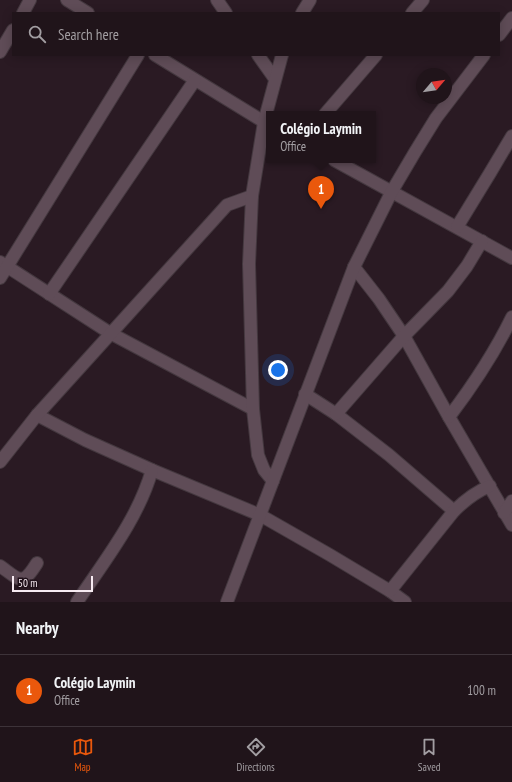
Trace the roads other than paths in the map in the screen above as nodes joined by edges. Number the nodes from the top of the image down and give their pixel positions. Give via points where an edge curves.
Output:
1 (30, 0) edge
2 (67, 0) edge
3 (217, 0) edge
4 (310, 0) edge
5 (423, 0) edge
6 (23, 12) edge
7 (86, 12) edge
8 (225, 12) edge
9 (303, 12) edge
10 (413, 12) edge
11 (512, 18) edge
12 (12, 32) edge
13 (500, 34) edge
14 (0, 52) edge
15 (137, 56) edge
16 (156, 56) edge
17 (259, 56) edge
18 (282, 56) edge
19 (375, 56) edge
20 (483, 56) edge
21 (275, 79) junction
22 (195, 80) junction
23 (268, 111) edge
24 (328, 111) edge
25 (266, 123) edge
26 (512, 136) edge
27 (340, 163) edge
28 (392, 191) junction
29 (252, 196) junction
30 (457, 227) junction
31 (482, 241) junction
32 (512, 258) edge
33 (4, 264) edge
34 (354, 267) junction
35 (0, 278) edge
36 (49, 294) junction
37 (512, 317) edge
38 (110, 333) junction
39 (404, 336) junction
40 (305, 394) junction
41 (253, 410) junction
42 (37, 414) junction
43 (336, 414) junction
44 (449, 417) junction
45 (0, 462) edge
46 (152, 470) junction
47 (273, 481) junction
48 (490, 486) junction
49 (512, 501) edge
50 (454, 511) junction
51 (504, 513) junction
52 (260, 515) junction
53 (512, 525) edge
54 (37, 564) dead end
55 (0, 566) edge
56 (390, 591) junction
57 (77, 602) edge
58 (227, 602) edge
59 (405, 602) edge

1 - 6 street
2 - 7 street
3 - 8 street
4 - 9 street
5 - 10 street
11 - 13 street
12 - 14 street
15 - 33 street
16 - 22 street
17 - 21 street
18 - 21 street
19 - 24 street
20 - 28 street via 436,118
21 - 23 street
22 - 25 street
22 - 36 street
25 - 29 street
26 - 30 street
27 - 28 street
28 - 30 street
28 - 34 street
29 - 38 street via 227,205
29 - 41 street via 249,264
30 - 31 street
31 - 32 street
31 - 39 street via 448,291
33 - 35 street
33 - 36 street
34 - 39 street
34 - 40 street
36 - 38 street
37 - 44 street via 472,388
38 - 41 street
38 - 42 street
39 - 43 street
39 - 44 street
40 - 43 street
40 - 47 street
41 - 47 street via 258,455 264,470
42 - 45 street
42 - 46 street via 84,440
43 - 50 street
44 - 48 street
46 - 52 street
46 - 57 street via 147,489 135,514
47 - 52 street
48 - 50 street via 465,499
48 - 51 street
49 - 51 street
50 - 56 street
51 - 53 street
52 - 56 street
52 - 58 street
54 - 55 street via 29,576 23,579
56 - 59 street

